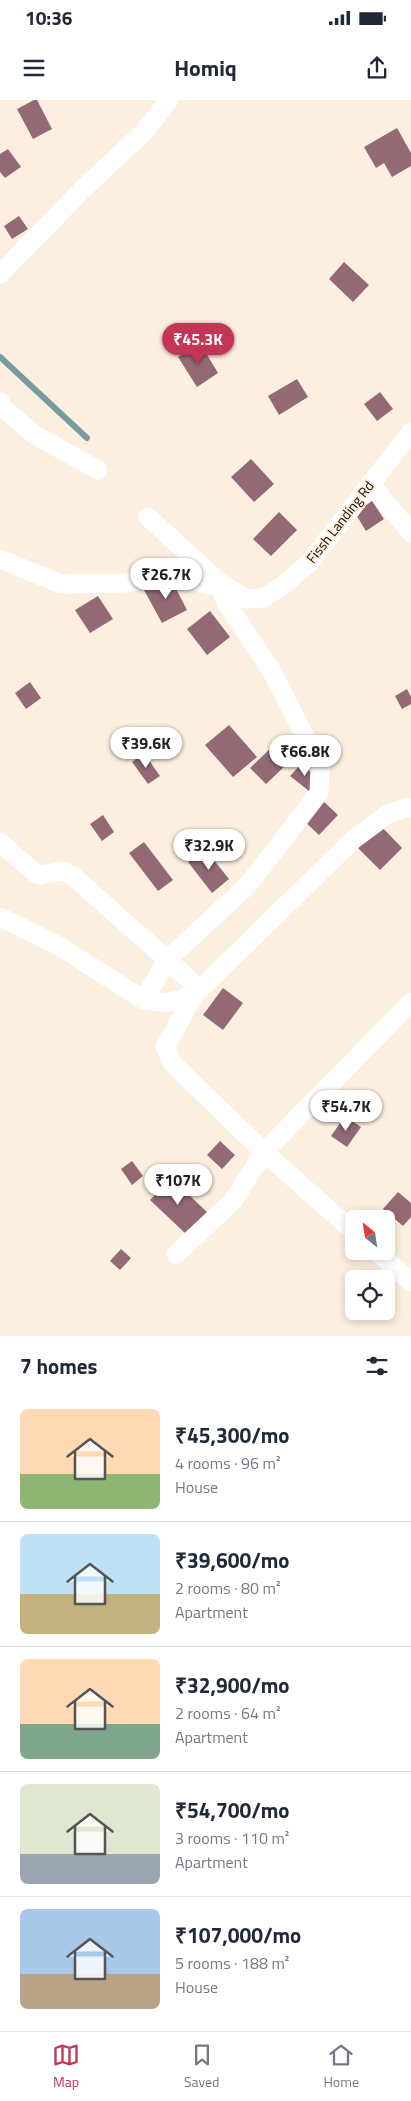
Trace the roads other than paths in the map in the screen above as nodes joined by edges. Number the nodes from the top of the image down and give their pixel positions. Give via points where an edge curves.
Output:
1 (169, 100) edge
2 (0, 274) edge
3 (0, 402) edge
4 (411, 432) edge
5 (98, 470) dead end
6 (370, 484) junction
7 (148, 517) dead end
8 (411, 533) edge
9 (0, 559) edge
10 (218, 581) junction
11 (411, 808) edge
12 (0, 842) edge
13 (0, 917) edge
14 (167, 960) junction
15 (197, 992) junction
16 (144, 1000) junction
17 (411, 1002) edge
18 (264, 1152) junction
19 (345, 1224) edge
20 (176, 1254) dead end
21 (386, 1260) edge
22 (411, 1282) edge

1 - 2 street via 145,132 83,189
3 - 5 street via 35,435
4 - 6 street, Fissh Landing Rd
6 - 8 street
6 - 10 street, Fissh Landing Rd via 310,562 282,586 263,598 246,599
7 - 10 street, Fissh Landing Rd
9 - 10 street via 61,584 127,582 165,573 210,585
10 - 14 street via 227,604 271,670 320,766 319,793 248,885
11 - 15 street via 388,814 354,839
12 - 14 street via 34,873 63,871 74,877
13 - 16 street via 59,946
14 - 15 street
14 - 16 street
15 - 16 street via 167,1003
15 - 18 street via 165,1047 173,1064
17 - 18 street
18 - 19 street
18 - 20 street via 233,1202
21 - 22 street

